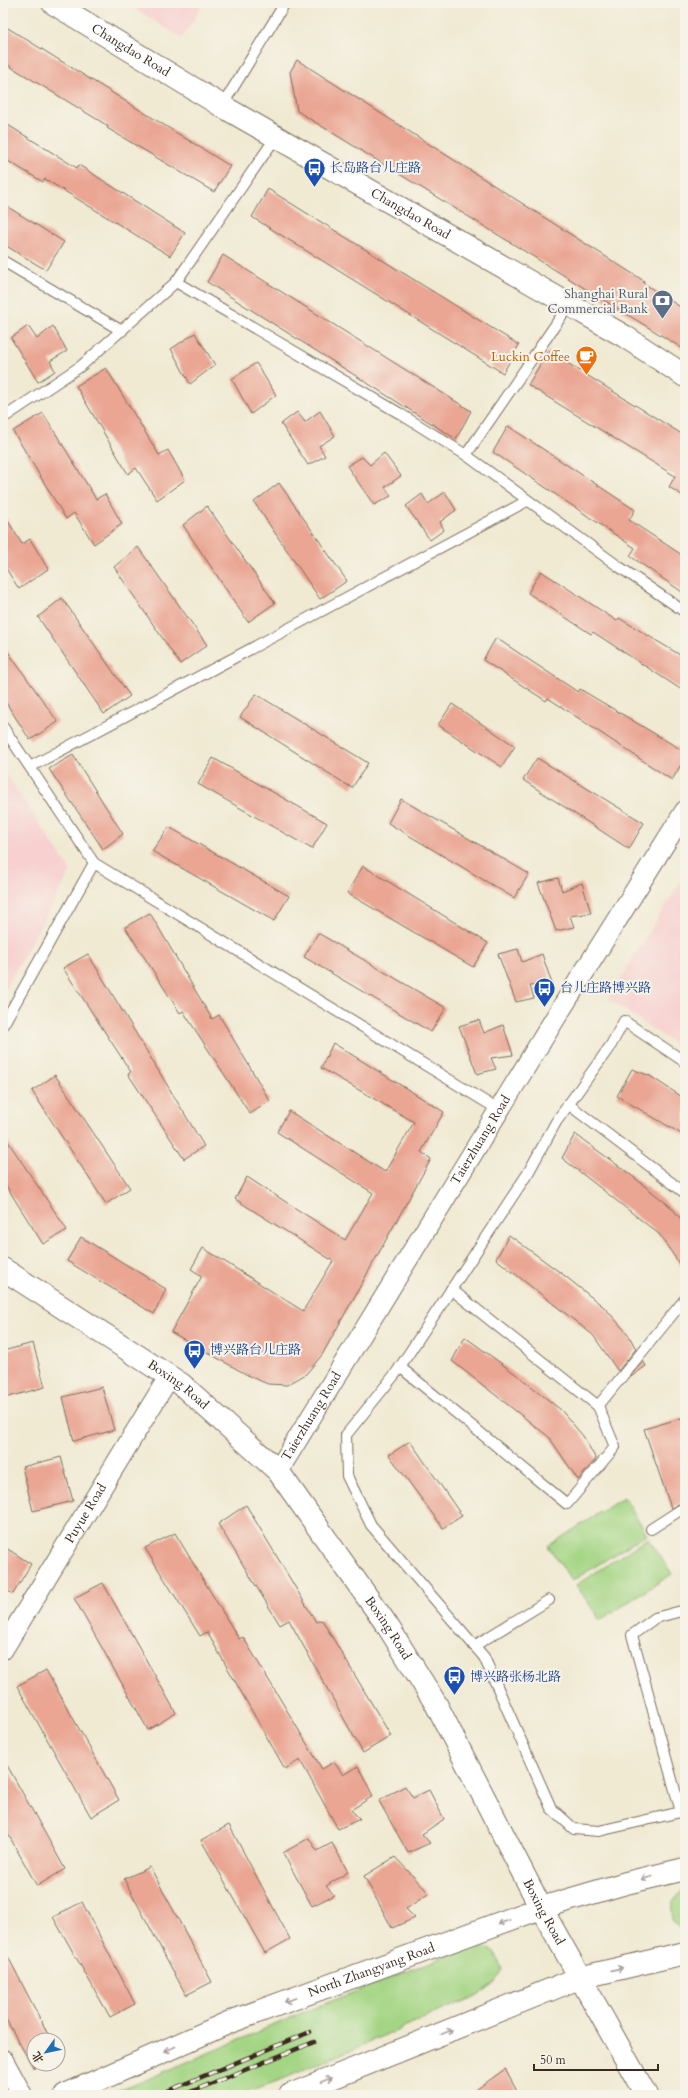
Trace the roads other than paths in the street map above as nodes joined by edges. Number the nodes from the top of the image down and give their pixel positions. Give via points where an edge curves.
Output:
1 (53, 3) edge
2 (285, 3) edge
3 (222, 106) junction
4 (276, 137) junction
5 (3, 260) edge
6 (176, 282) junction
7 (569, 305) junction
8 (122, 331) junction
9 (685, 376) edge
10 (3, 418) edge
11 (466, 455) junction
12 (527, 501) junction
13 (685, 612) edge
14 (3, 727) edge
15 (30, 767) junction
16 (685, 811) edge
17 (94, 863) junction
18 (3, 1025) edge
19 (685, 1062) edge
20 (568, 1104) junction
21 (499, 1110) junction
22 (685, 1193) edge
23 (3, 1269) edge
24 (451, 1289) junction
25 (685, 1299) edge
26 (400, 1367) junction
27 (169, 1377) junction
28 (598, 1406) junction
29 (278, 1471) junction
30 (685, 1507) edge
31 (651, 1529) dead end
32 (549, 1600) dead end
33 (685, 1610) edge
34 (474, 1646) junction
35 (3, 1649) edge
36 (683, 1812) edge
37 (685, 1869) edge
38 (541, 1908) junction
39 (685, 1953) edge
40 (579, 1978) junction
41 (3, 2060) edge
42 (22, 2095) edge
43 (65, 2095) edge
44 (290, 2095) edge
45 (646, 2095) edge

1 - 3 street, Changdao Road
2 - 3 lane
3 - 4 street, Changdao Road
4 - 6 lane
4 - 7 street, Changdao Road
5 - 8 lane
6 - 8 lane
6 - 11 lane
7 - 9 street, Changdao Road via 624,336
7 - 11 lane
8 - 10 lane via 81,366
11 - 12 lane
12 - 13 lane
12 - 15 lane
14 - 15 lane
15 - 17 lane
16 - 21 street, Taierzhuang Road
17 - 18 lane
17 - 21 lane
19 - 20 lane via 624,1021 611,1045
20 - 22 lane
20 - 24 lane via 528,1174
21 - 29 street, Taierzhuang Road
23 - 27 street, Boxing Road
24 - 26 lane
24 - 28 lane
25 - 28 lane
26 - 28 lane via 567,1504 615,1447
26 - 34 lane via 346,1435 347,1476 371,1525
27 - 29 street, Boxing Road via 181,1384
27 - 35 street, Puyue Road
29 - 38 street, Boxing Road via 387,1625 436,1704
30 - 31 lane
32 - 34 lane
33 - 36 lane via 655,1618 632,1635
34 - 36 lane via 484,1657 551,1808 574,1828 599,1831
37 -> 38 street, North Zhangyang Road
38 - 40 street, Boxing Road
38 -> 43 street, North Zhangyang Road via 230,2022
40 -> 39 street
44 -> 40 street
40 - 45 street, Boxing Road
41 - 42 street

